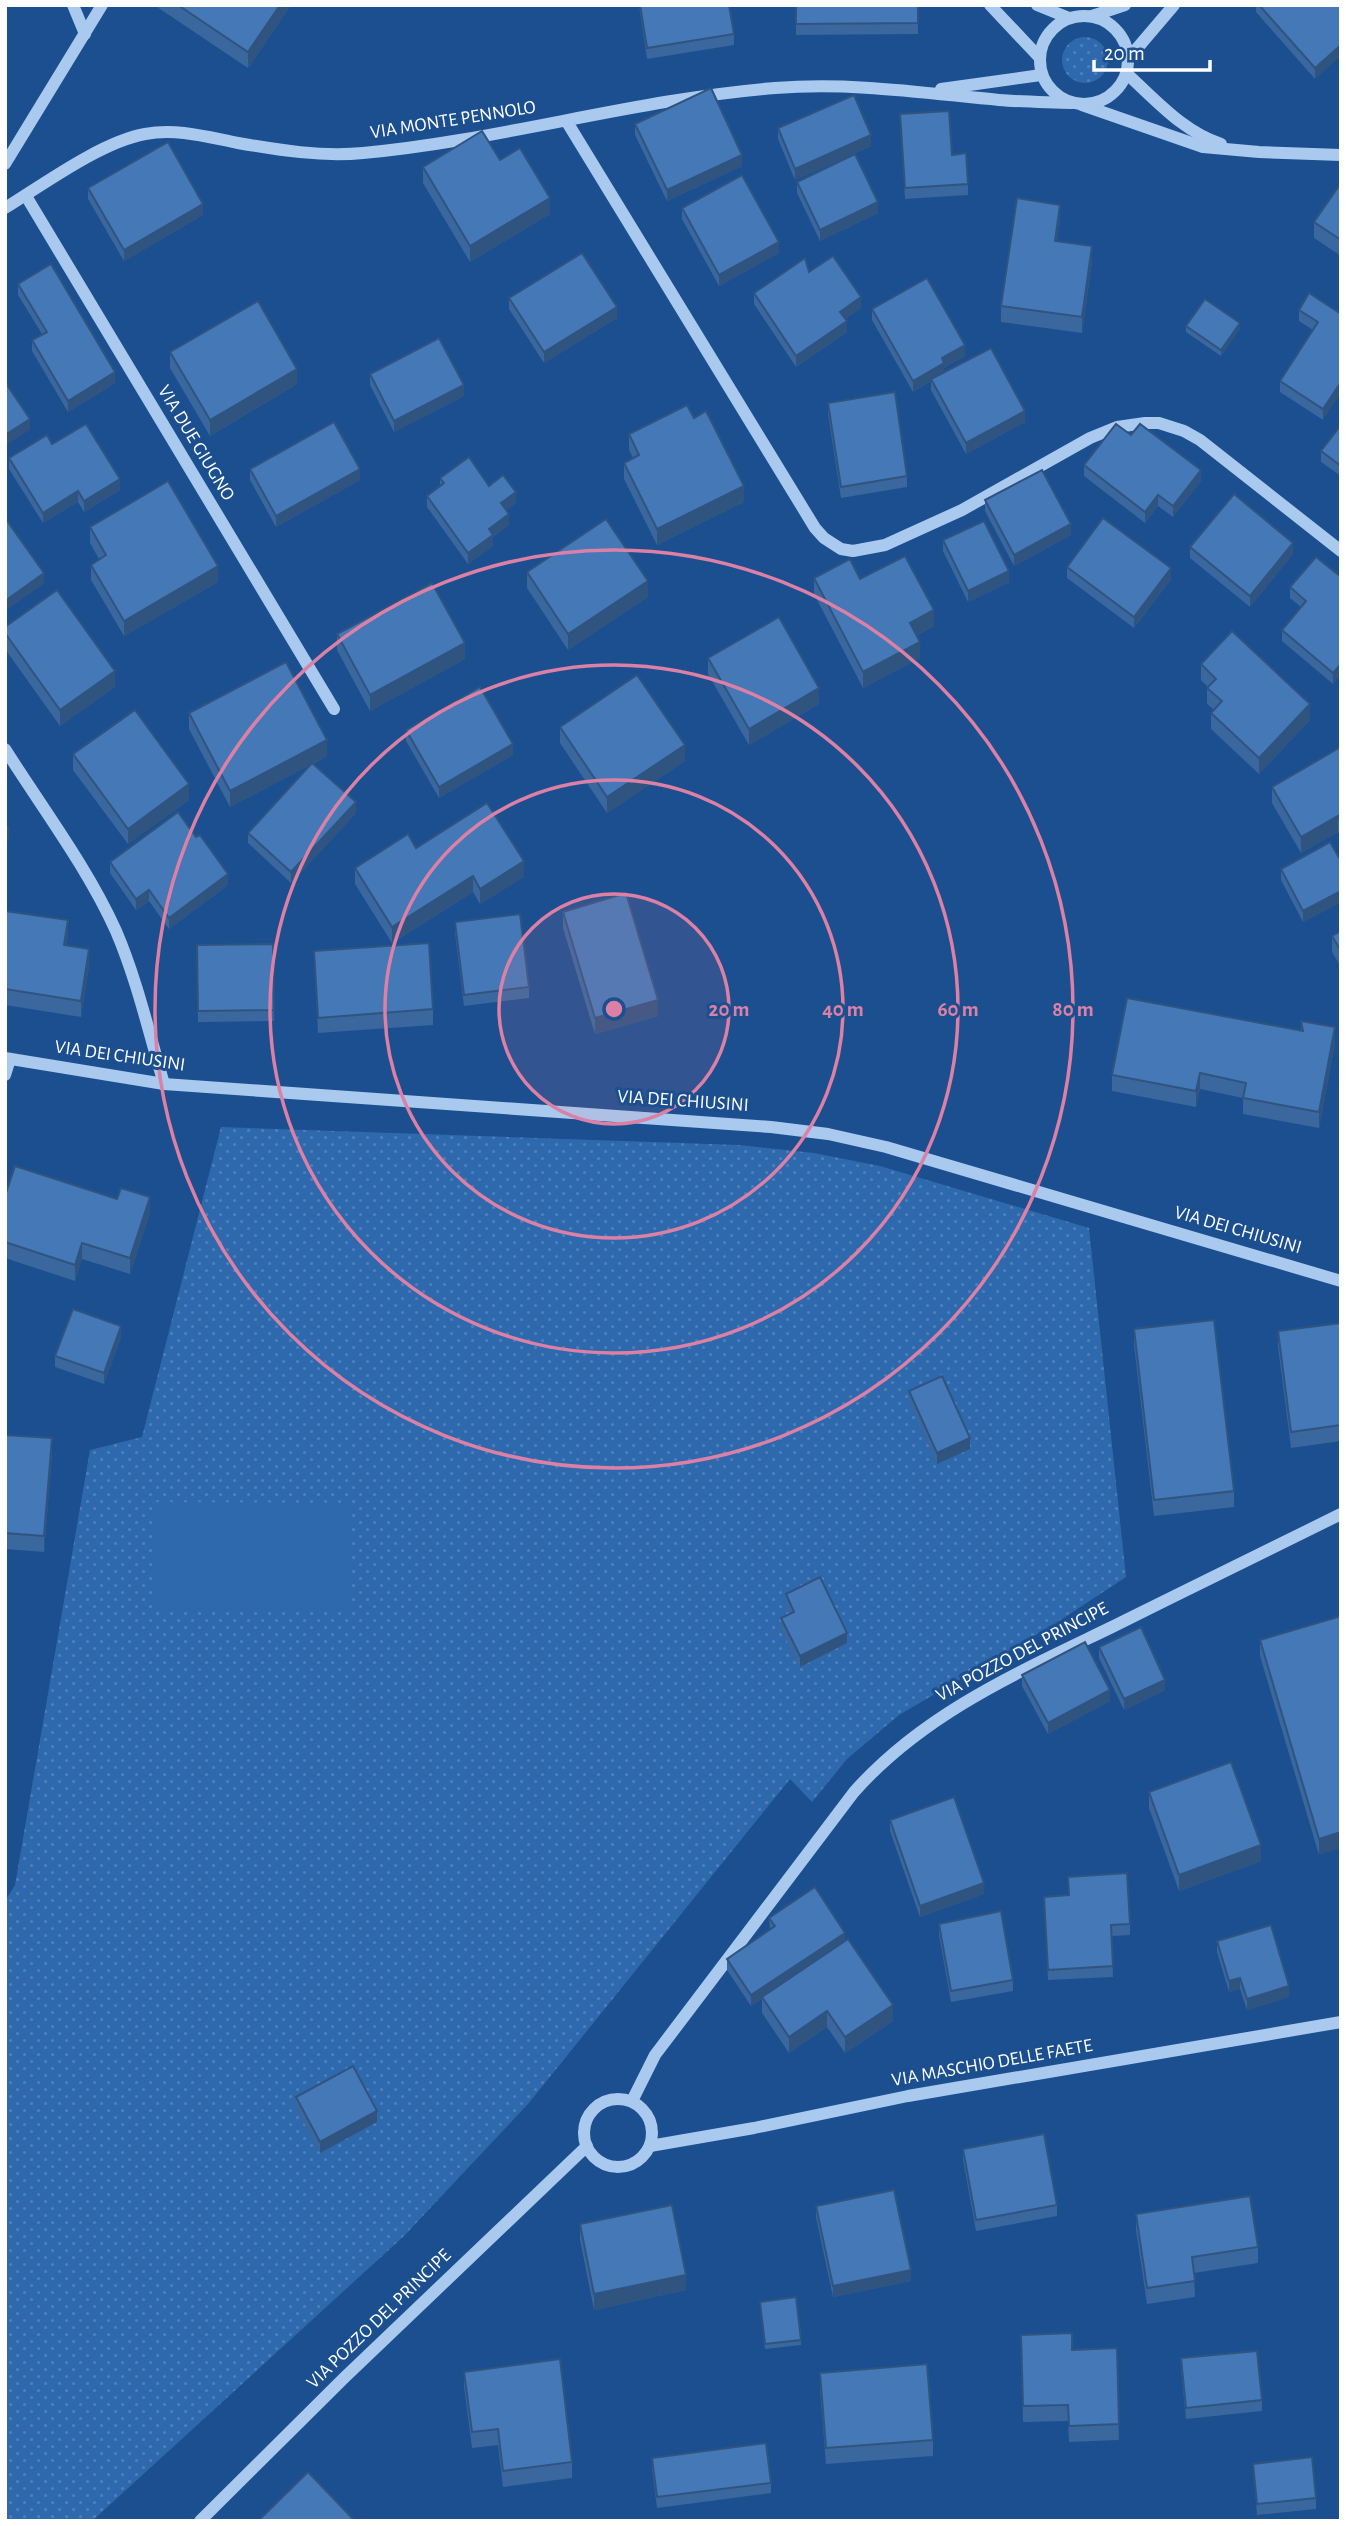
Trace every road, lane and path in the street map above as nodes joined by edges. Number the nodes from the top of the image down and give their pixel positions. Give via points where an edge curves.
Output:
1 (73, 5) edge
2 (102, 5) edge
3 (990, 5) edge
4 (1037, 5) edge
5 (1125, 5) edge
6 (1174, 5) edge
7 (1092, 16) junction
8 (1069, 18) junction
9 (85, 34) junction
10 (1039, 57) junction
11 (1128, 60) junction
12 (1126, 73) junction
13 (1041, 75) junction
14 (925, 92) junction
15 (1075, 104) junction
16 (567, 122) junction
17 (1259, 152) junction
18 (1341, 155) edge
19 (5, 164) edge
20 (26, 196) junction
21 (5, 208) edge
22 (1341, 551) edge
23 (334, 709) dead end
24 (5, 749) edge
25 (8, 1058) edge
26 (5, 1075) edge
27 (164, 1084) junction
28 (1341, 1281) edge
29 (1341, 1514) edge
30 (1341, 2022) edge
31 (632, 2101) junction
32 (587, 2146) junction
33 (650, 2146) junction
34 (200, 2521) edge

1 - 9 street
2 - 9 street
3 - 10 street
4 - 8 street
5 - 7 street
6 - 11 street
7 - 8 street
7 - 11 street via 1121,35
8 - 10 street via 1048,33
9 - 19 street
10 - 13 street
11 - 12 street
12 - 15 street via 1111,96
12 - 17 street, VIA MONTE PENNOLO via 1197,134
13 - 14 street, VIA MONTE PENNOLO
13 - 15 street via 1058,97
14 - 15 street, VIA MONTE PENNOLO
14 - 16 street, VIA MONTE PENNOLO via 848,86 776,88
15 - 17 street, VIA MONTE PENNOLO via 1203,147
16 - 20 street, VIA MONTE PENNOLO via 343,154 284,150 195,134 147,134 96,154
16 - 22 street via 808,516 832,545 853,551 885,545 962,510 1090,438 1145,423 1169,426 1200,440
17 - 18 street, VIA MONTE PENNOLO
20 - 21 street, VIA MONTE PENNOLO
20 - 23 street, VIA DUE GIUGNO
24 - 27 street via 107,914 128,965
25 - 26 street
25 - 27 street, VIA DEI CHIUSINI
27 - 28 street, VIA DEI CHIUSINI via 828,1134 899,1150
29 - 31 street, VIA POZZO DEL PRINCIPE via 1009,1677 954,1707 901,1745 854,1792 665,2042
30 - 33 street, VIA MASCHIO DELLE FAETE via 908,2096
31 - 32 street via 609,2100 598,2105 585,2124
31 - 33 street via 641,2106 652,2125
32 - 33 street via 601,2163 613,2167 635,2164
32 - 34 street, VIA POZZO DEL PRINCIPE

